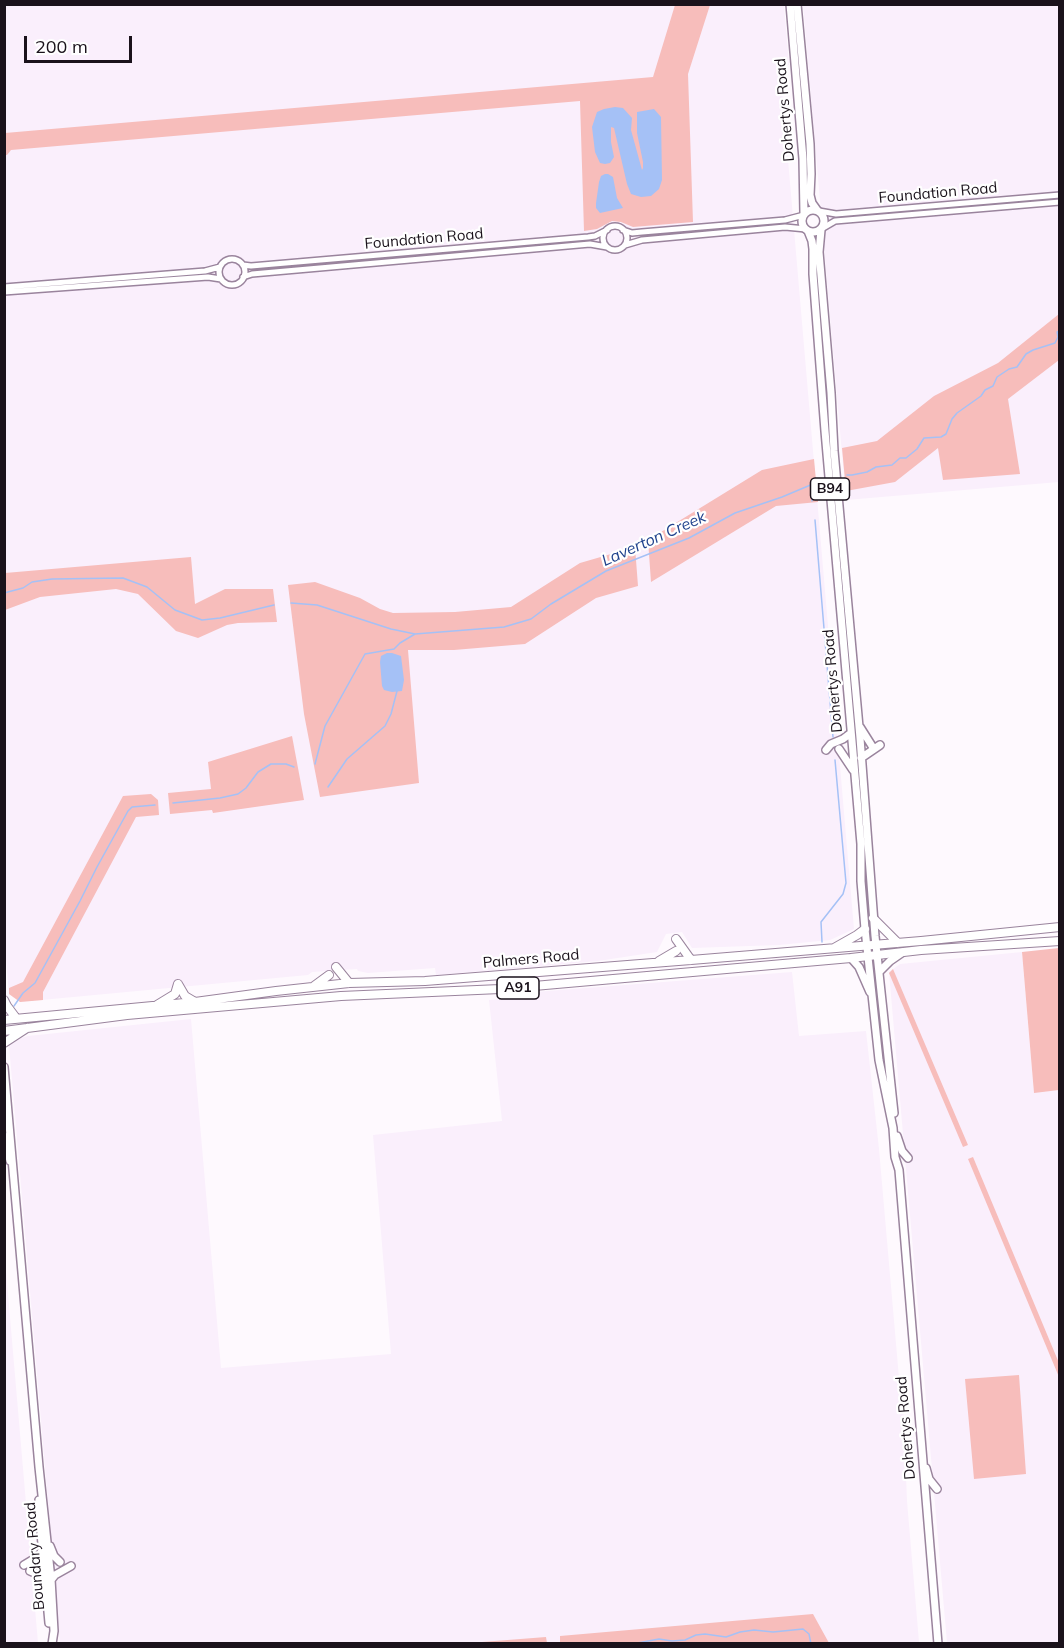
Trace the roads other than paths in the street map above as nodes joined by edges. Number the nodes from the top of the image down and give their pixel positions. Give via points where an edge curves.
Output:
1 (789, 4) edge
2 (797, 4) edge
3 (794, 18) junction
4 (1059, 195) edge
5 (1059, 202) edge
6 (818, 211) junction
7 (804, 215) junction
8 (822, 229) junction
9 (607, 230) junction
10 (623, 230) junction
11 (672, 230) junction
12 (807, 230) junction
13 (673, 237) junction
14 (625, 245) junction
15 (607, 247) junction
16 (367, 256) junction
17 (315, 261) junction
18 (368, 263) junction
19 (243, 265) junction
20 (220, 267) junction
21 (315, 268) junction
22 (243, 277) junction
23 (221, 279) junction
24 (4, 286) edge
25 (4, 292) edge
26 (859, 725) junction
27 (851, 733) junction
28 (838, 749) dead end
29 (826, 750) dead end
30 (861, 758) junction
31 (855, 772) junction
32 (873, 918) junction
33 (1059, 927) edge
34 (865, 929) junction
35 (675, 939) dead end
36 (1059, 941) edge
37 (898, 943) junction
38 (871, 945) junction
39 (833, 948) junction
40 (676, 951) dead end
41 (903, 952) junction
42 (873, 956) junction
43 (850, 958) junction
44 (691, 960) junction
45 (655, 963) junction
46 (336, 967) dead end
47 (879, 972) junction
48 (329, 975) dead end
49 (348, 983) junction
50 (313, 987) junction
51 (4, 1000) edge
52 (873, 1000) junction
53 (195, 1002) junction
54 (156, 1006) junction
55 (16, 1018) junction
56 (4, 1020) edge
57 (28, 1028) junction
58 (4, 1031) edge
59 (4, 1044) edge
60 (4, 1067) edge
61 (894, 1116) junction
62 (10, 1126) junction
63 (893, 1128) junction
64 (4, 1136) edge
65 (908, 1158) dead end
66 (14, 1172) junction
67 (919, 1416) junction
68 (39, 1467) junction
69 (937, 1489) dead end
70 (46, 1535) junction
71 (42, 1550) junction
72 (60, 1562) dead end
73 (71, 1566) dead end
74 (51, 1580) junction
75 (47, 1602) junction
76 (52, 1644) edge
77 (938, 1644) edge

1 - 3 main road, Dohertys Road / B94
2 - 3 main road, Dohertys Road / B94
3 - 6 main road, Dohertys Road / B94 via 810,144 810,195
3 - 7 main road, Dohertys Road / B94
4 - 6 street, Foundation Road via 836,214
5 - 8 street, Foundation Road via 844,220
6 - 7 main road via 810,210
6 - 8 main road, B94 via 825,219
7 - 11 street
7 - 12 main road, B94 via 802,222
8 - 12 main road
8 - 26 main road, Dohertys Road / B94 via 819,258
9 - 10 street via 617,226
9 - 15 street via 603,237
9 - 16 street, Foundation Road via 588,237
10 - 11 street
10 - 14 street via 627,237
11 - 13 street
12 - 13 street via 785,227
12 - 27 main road, Dohertys Road / B94 via 813,249
13 - 14 street
14 - 15 street via 617,250
15 - 18 street, Foundation Road via 590,244
16 - 17 street, Foundation Road
16 - 18 street
17 - 19 street, Foundation Road
17 - 21 street
18 - 21 street, Foundation Road
19 - 20 street via 230,259
19 - 22 street
20 - 23 street
20 - 24 street
21 - 22 street, Foundation Road
22 - 23 street via 233,285
23 - 25 street
26 - 30 main road, Dohertys Road / B94
26 - 30 main road via 876,746
27 - 29 main road
27 - 31 main road, Dohertys Road / B94
28 - 31 main road
30 - 32 main road, Dohertys Road / B94
31 - 34 main road, Dohertys Road / B94
32 - 37 highway
32 - 38 main road, Dohertys Road / B94
33 - 37 highway, Palmers Road / A91
34 - 38 main road, Dohertys Road / B94
34 - 39 highway
35 - 44 highway
36 - 41 highway, Palmers Road / A91
37 - 38 highway, Palmers Road / A91
38 - 39 highway, Palmers Road / A91
38 - 42 main road, Dohertys Road / B94
39 - 44 highway, Palmers Road / A91
40 - 45 highway
41 - 42 highway, Palmers Road / A91
41 - 47 main road
42 - 43 highway, Palmers Road / A91
42 - 47 main road, Dohertys Road / B94
42 - 52 main road, Dohertys Road / B94
43 - 52 main road via 859,967
43 - 57 highway, Palmers Road / A91 via 500,989 341,996
44 - 45 highway, Palmers Road / A91
45 - 49 highway, Palmers Road / A91
46 - 49 highway
47 - 61 main road, Dohertys Road / B94
48 - 50 highway
49 - 50 highway, Palmers Road / A91
50 - 53 highway, Palmers Road / A91
51 - 55 highway
52 - 63 main road, Dohertys Road / B94 via 879,1060
53 - 54 highway, Palmers Road / A91
53 - 54 highway via 185,996 178,984 175,994
54 - 55 highway, Palmers Road / A91
55 - 56 highway, Palmers Road / A91
57 - 58 highway, Palmers Road / A91
57 - 59 highway
60 - 62 main road, Boundary Road
61 - 63 main road, Dohertys Road / B94
61 - 65 main road via 898,1142
62 - 64 main road
62 - 66 main road, Boundary Road
63 - 67 main road, Dohertys Road / B94
64 - 66 main road, Boundary Road
66 - 68 main road, Boundary Road
67 - 69 main road via 929,1479
67 - 77 main road, Dohertys Road / B94
68 - 70 main road, Boundary Road
68 - 71 main road, Boundary Road
70 - 72 main road
70 - 74 main road, Boundary Road
71 - 75 main road, Boundary Road
71 - 75 main road via 27,1568 39,1577
73 - 74 main road
74 - 76 main road, Boundary Road
75 - 76 main road, Boundary Road

